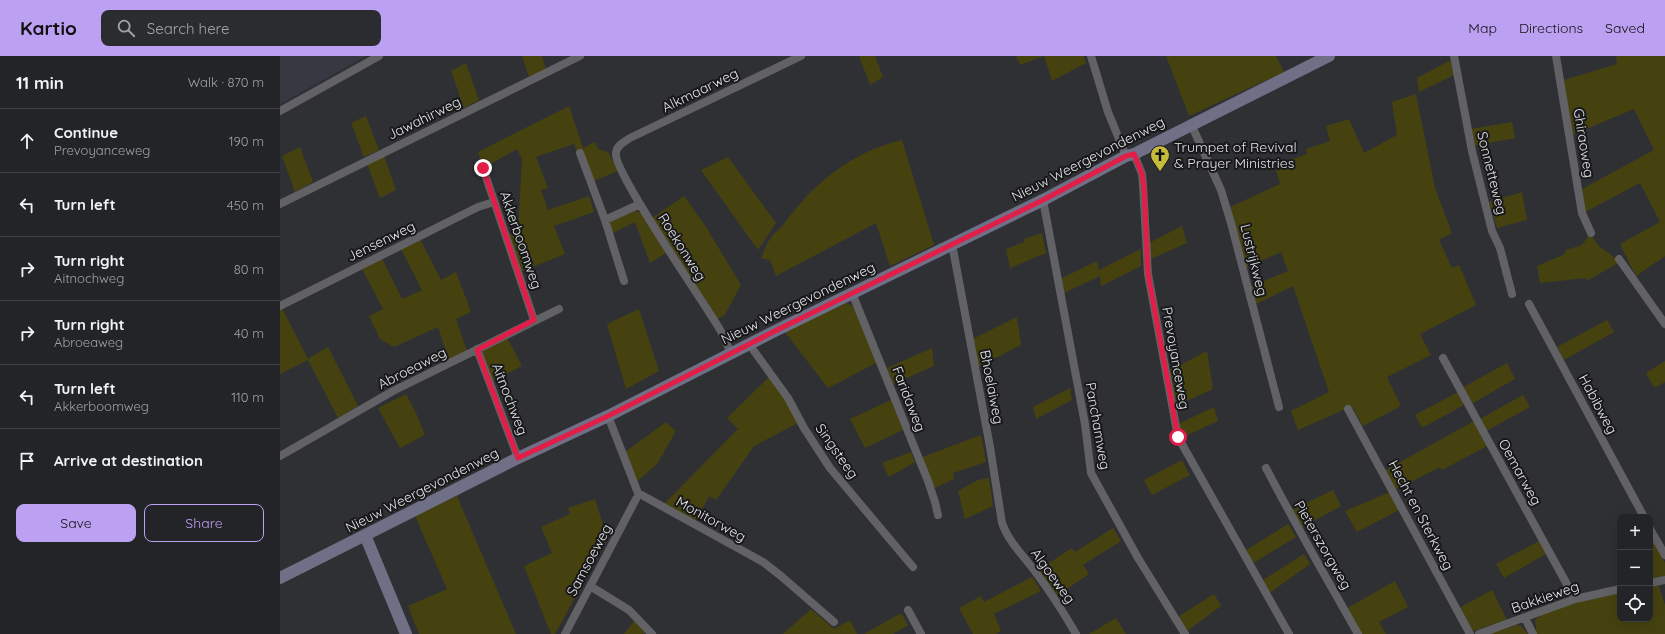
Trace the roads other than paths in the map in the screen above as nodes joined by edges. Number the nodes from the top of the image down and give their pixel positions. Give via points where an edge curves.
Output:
1 (379, 56) edge
2 (580, 56) edge
3 (801, 56) edge
4 (1090, 56) edge
5 (1329, 56) edge
6 (1454, 56) edge
7 (1556, 56) edge
8 (280, 111) edge
9 (1191, 124) junction
10 (580, 153) dead end
11 (616, 153) joint
12 (1130, 155) junction
13 (483, 168) dead end
14 (1043, 200) junction
15 (494, 202) junction
16 (280, 204) edge
17 (640, 204) junction
18 (605, 220) junction
19 (1591, 233) dead end
20 (952, 244) junction
21 (1620, 259) dead end
22 (624, 281) dead end
23 (852, 293) junction
24 (1512, 294) dead end
25 (1529, 304) dead end
26 (280, 306) edge
27 (559, 309) dead end
28 (534, 320) junction
29 (1665, 324) edge
30 (749, 344) junction
31 (477, 350) junction
32 (731, 353) junction
33 (1443, 358) dead end
34 (1279, 407) dead end
35 (1348, 409) dead end
36 (608, 416) junction
37 (280, 456) edge
38 (518, 458) junction
39 (1266, 468) dead end
40 (636, 499) dead end
41 (1642, 514) edge
42 (938, 515) dead end
43 (1006, 534) joint
44 (1653, 534) edge
45 (365, 535) junction
46 (1665, 555) edge
47 (913, 567) dead end
48 (280, 578) edge
49 (1665, 580) edge
50 (1653, 582) edge
51 (590, 586) junction
52 (1617, 590) edge
53 (1575, 599) junction
54 (908, 610) dead end
55 (1525, 618) junction
56 (834, 622) dead end
57 (406, 634) edge
58 (566, 634) edge
59 (652, 634) edge
60 (921, 634) edge
61 (1076, 634) edge
62 (1185, 634) edge
63 (1289, 634) edge
64 (1358, 634) edge
65 (1470, 634) edge
66 (1480, 634) edge
67 (1533, 634) edge

1 - 8 street
2 - 16 street, Jawahirweg
3 - 11 street, Alkmaarweg via 630,138 619,145
4 - 12 street, Prevoyanceweg via 1108,112
5 - 9 street, Nieuw Weergevondenweg
6 - 24 street, Sonnetteweg via 1472,151 1492,230 1500,248
7 - 19 street, Ghiraoweg via 1582,213
9 - 12 street, Nieuw Weergevondenweg
9 - 34 street, Lustrijkweg via 1221,190 1230,217
10 - 18 street
11 - 17 street, Roekonweg via 618,164
12 - 14 street, Nieuw Weergevondenweg
12 - 63 street, Prevoyanceweg via 1142,174 1148,274 1178,437
13 - 15 street, Akkerboomweg
14 - 20 street, Nieuw Weergevondenweg
14 - 62 street, Panchamweg via 1085,424 1091,473 1138,558
15 - 26 street, Jensenweg
15 - 28 street, Akkerboomweg
17 - 18 street
17 - 32 street, Roekonweg via 720,330
18 - 22 street
20 - 23 street, Nieuw Weergevondenweg
20 - 43 street, Bhoelaiweg
21 - 29 street
23 - 30 street, Nieuw Weergevondenweg
23 - 42 street, Faridaweg via 930,488
25 - 41 street, Habibweg
27 - 28 street, Abroeaweg
28 - 31 street, Abroeaweg
30 - 32 street, Nieuw Weergevondenweg
30 - 47 street, Singsteeg via 788,398 830,468
31 - 37 street, Abroeaweg via 393,391
31 - 38 street, Aitnochweg
32 - 36 street, Nieuw Weergevondenweg
33 - 53 street, Oemarweg
35 - 65 street, Hecht en Sterkweg
36 - 38 street, Nieuw Weergevondenweg
36 - 56 street, Monitorweg via 638,493 763,562
38 - 45 street, Nieuw Weergevondenweg
39 - 64 street, Pieterszorgweg
40 - 51 street, Samsoeweg
43 - 61 street, Algoeweg via 1036,573
44 - 46 street
45 - 48 street, Nieuw Weergevondenweg
45 - 57 street
49 - 50 street
51 - 58 street, Samsoeweg
51 - 59 street via 629,610
52 - 53 street, Bakkieweg
53 - 55 street, Bakkieweg
54 - 60 street
55 - 66 street, Bakkieweg
55 - 67 street

